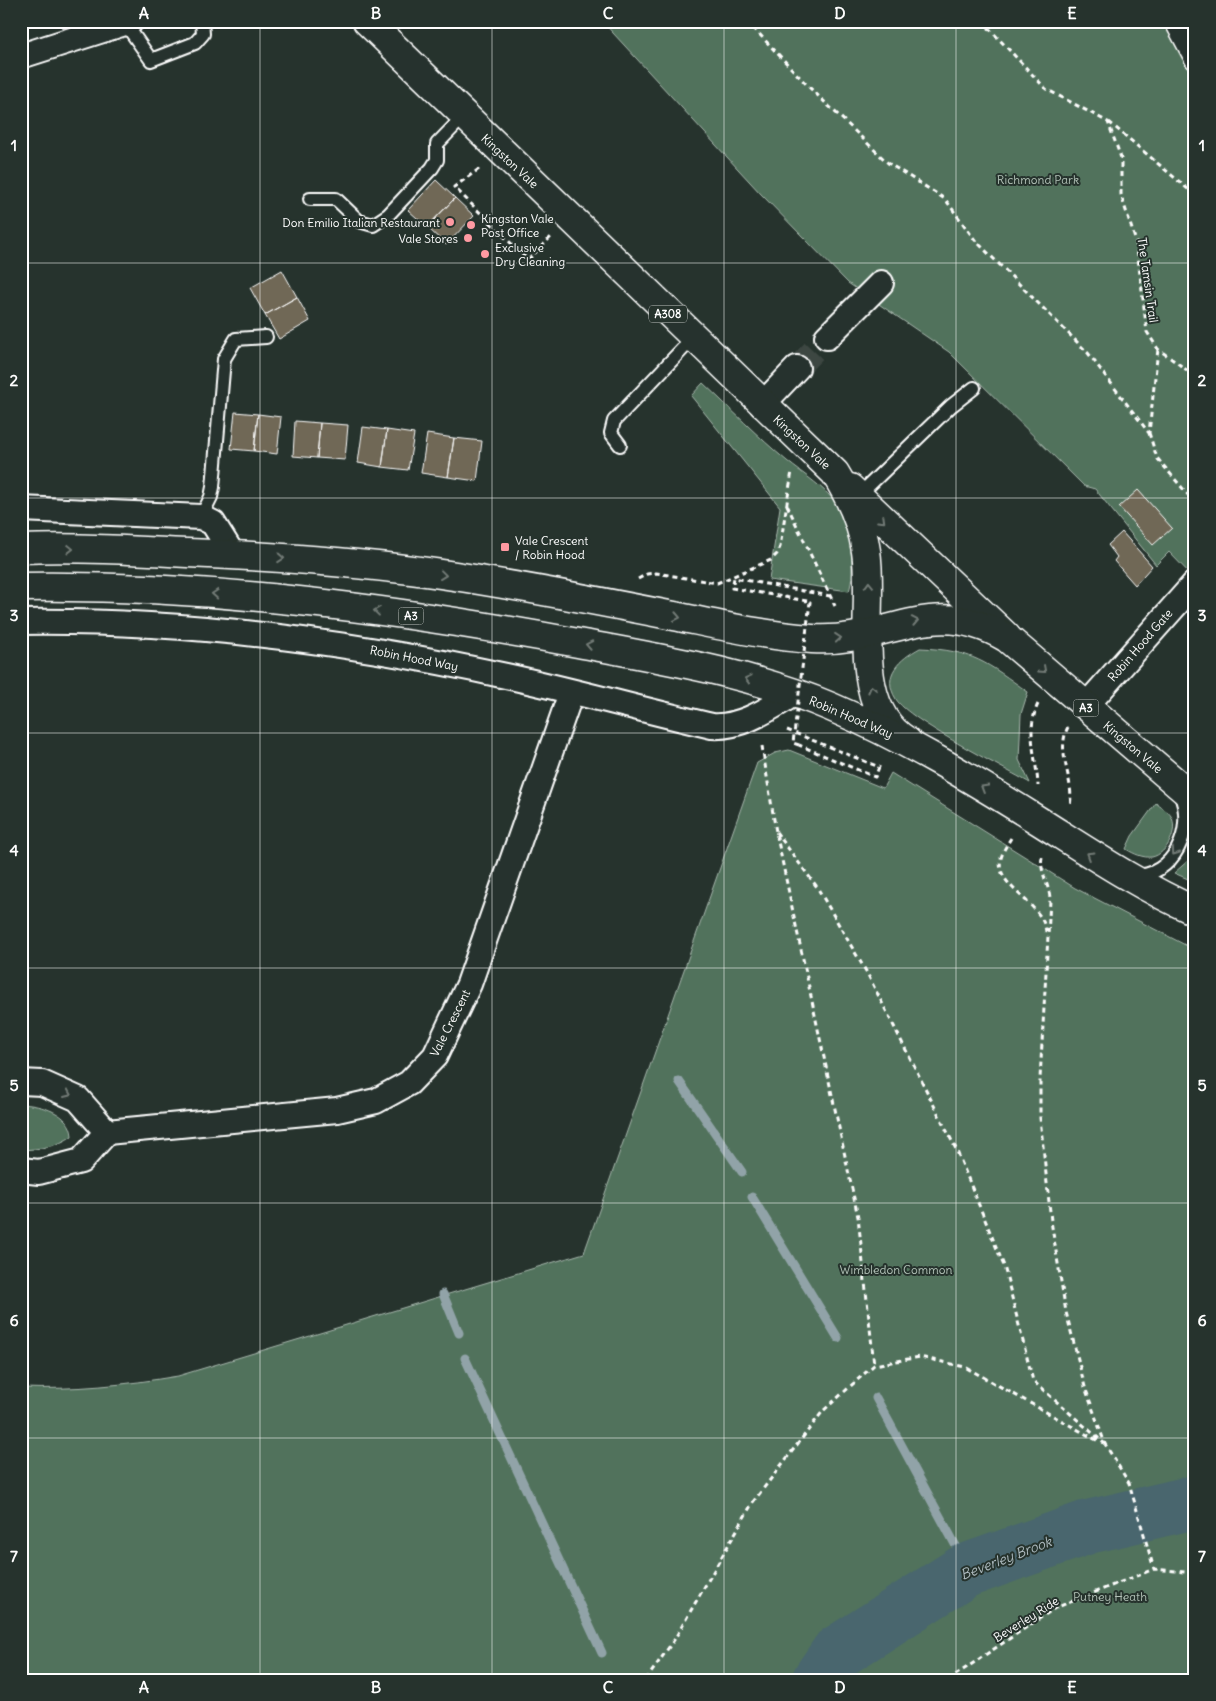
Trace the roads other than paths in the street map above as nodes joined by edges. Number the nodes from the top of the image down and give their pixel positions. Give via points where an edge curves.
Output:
1 (202, 21) edge
2 (367, 21) edge
3 (1174, 21) edge
4 (128, 22) edge
5 (21, 56) edge
6 (1195, 60) edge
7 (464, 116) junction
8 (310, 199) dead end
9 (881, 283) dead end
10 (266, 337) dead end
11 (828, 337) tunnel mouth
12 (693, 338) junction
13 (797, 368) tunnel mouth
14 (974, 388) dead end
15 (762, 405) junction
16 (620, 445) dead end
17 (835, 474) junction
18 (858, 496) junction
19 (21, 510) edge
20 (201, 516) junction
21 (21, 549) edge
22 (233, 554) junction
23 (1194, 586) edge
24 (21, 587) edge
25 (21, 622) edge
26 (868, 634) junction
27 (1007, 638) junction
28 (571, 693) junction
29 (794, 694) junction
30 (1085, 707) junction
31 (908, 742) junction
32 (1168, 776) junction
33 (1195, 799) edge
34 (1123, 875) junction
35 (1195, 911) edge
36 (21, 1082) edge
37 (107, 1132) junction
38 (21, 1170) edge

1 - 4 lane via 203,34 195,43 151,60
2 - 7 main road, Kingston Vale / A308
3 - 6 street
4 - 5 street
7 - 8 lane via 437,144 437,160 432,168 388,215 373,225 359,221 336,199
7 - 12 main road, Kingston Vale / A308
9 - 11 street
10 - 20 lane via 236,339 224,359 212,497
12 - 15 main road, Kingston Vale / A308
12 - 16 lane via 614,421 611,434
13 - 15 street
14 - 18 lane
15 - 17 main road, Kingston Vale / A308
17 - 18 main road, A308
26 -> 17 main road, Kingston Vale / A3 via 866,551 855,508
18 -> 27 main road, A308
19 - 20 street
20 - 22 street via 213,523
21 -> 22 main road, A3
22 -> 26 main road, A3 via 489,581 791,637 836,639
23 - 30 street, Robin Hood Gate
29 -> 24 main road, Robin Hood Way / A3 via 676,662 396,613 222,594
25 - 28 street, Robin Hood Way via 74,621 194,628 304,641 487,672
26 -> 27 main road, Kingston Vale / A3 via 910,622 942,618 978,624
31 -> 26 main road, A3 via 892,729 876,701 871,684
27 -> 30 main road, Kingston Vale / A3
28 - 29 street, Robin Hood Way via 720,727 751,718
28 - 37 street, Vale Crescent via 470,984 435,1056 409,1083 376,1100 337,1110
29 - 31 main road, Robin Hood Way / A3
30 - 32 main road, Kingston Vale / A3
34 -> 31 main road, A3
32 - 33 main road, Kingston Vale / A3
32 -> 34 lane via 1185,804 1184,836 1177,851 1153,872
34 - 35 main road, A3
36 -> 37 street via 42,1083 78,1099
37 - 38 street via 81,1161 39,1172

